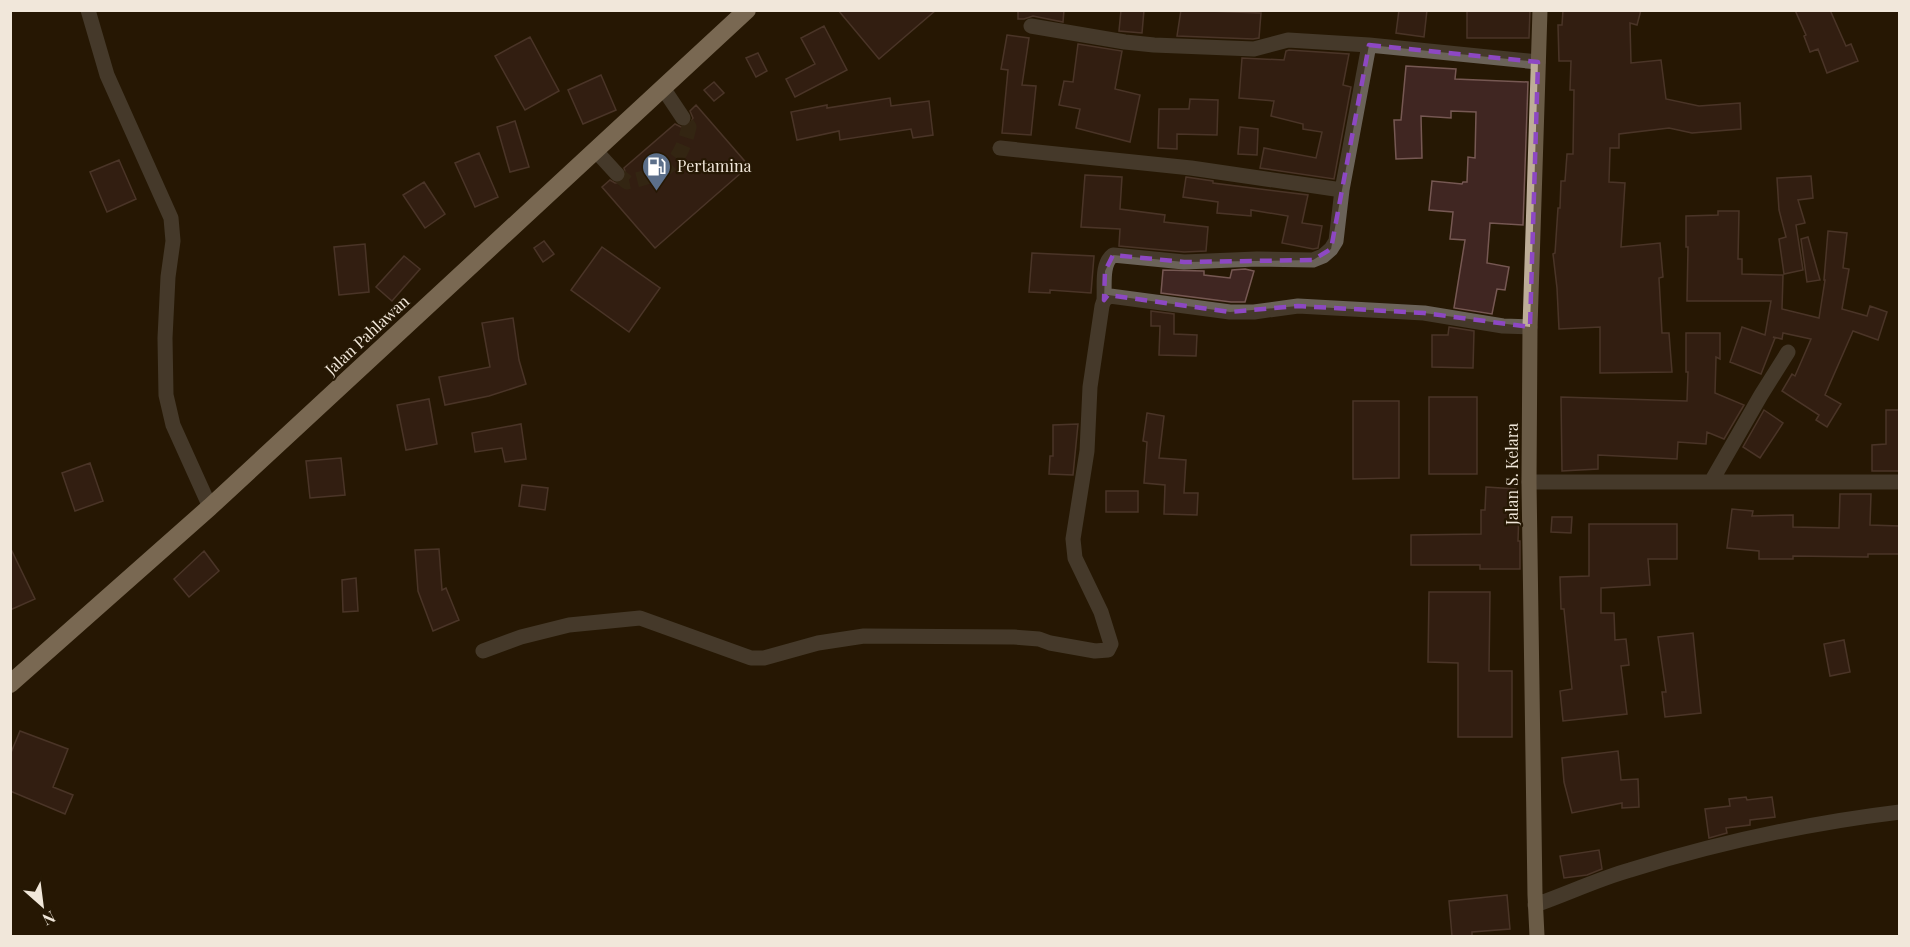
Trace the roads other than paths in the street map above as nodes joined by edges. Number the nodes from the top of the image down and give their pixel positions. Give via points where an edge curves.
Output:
1 (88, 10) edge
2 (747, 10) edge
3 (1539, 10) edge
4 (1031, 26) dead end
5 (1369, 45) junction
6 (1538, 62) junction
7 (663, 88) junction
8 (683, 118) tunnel mouth
9 (1000, 148) dead end
10 (596, 150) junction
11 (617, 174) tunnel mouth
12 (1342, 190) junction
13 (1104, 300) junction
14 (1530, 327) junction
15 (1788, 352) dead end
16 (1529, 482) junction
17 (1711, 482) junction
18 (1899, 482) edge
19 (210, 507) junction
20 (483, 651) dead end
21 (10, 684) edge
22 (1899, 812) edge
23 (1535, 905) junction
24 (1537, 936) edge

1 - 19 street via 107,75 171,218 166,395 174,425
2 - 7 highway, Jalan Pahlawan
3 - 6 main road, Jalan S. Kelara
4 - 5 street via 1154,45 1254,49 1288,40
5 - 6 street
5 - 12 street
6 - 14 main road, Jalan S. Kelara
7 - 8 street
7 - 10 highway, Jalan Pahlawan
9 - 12 street via 1191,168
10 - 11 street
10 - 19 highway, Jalan Pahlawan
12 - 13 street via 1336,241 1323,256 1312,260 1184,262 1113,255 1106,271
13 - 14 street via 1110,296 1230,312 1298,306 1424,313
13 - 20 street via 1073,539 1074,558 1109,635 1108,650 1014,637 864,636 751,658 640,618 569,625
14 - 16 main road, Jalan S. Kelara
15 - 17 street
16 - 17 street
16 - 23 main road, Jalan S. Kelara
17 - 18 street
19 - 21 highway, Jalan Pahlawan
22 - 23 street via 1696,851 1627,870
23 - 24 main road, Jalan S. Kelara

